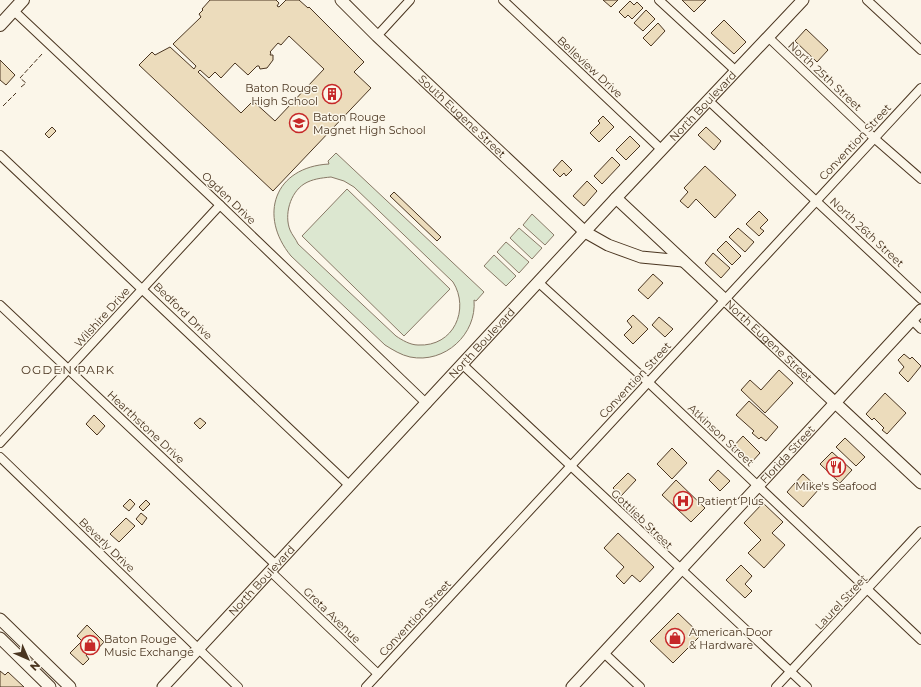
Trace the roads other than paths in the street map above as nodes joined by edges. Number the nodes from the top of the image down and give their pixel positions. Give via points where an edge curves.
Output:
1 (23, 0) edge
2 (341, 0) edge
3 (410, 0) edge
4 (503, 0) edge
5 (659, 0) edge
6 (803, 0) edge
7 (867, 0) edge
8 (13, 10) junction
9 (0, 24) edge
10 (377, 36) junction
11 (768, 37) junction
12 (921, 50) edge
13 (736, 71) junction
14 (921, 88) edge
15 (709, 100) junction
16 (874, 138) junction
17 (662, 150) junction
18 (0, 155) edge
19 (921, 179) edge
20 (616, 198) junction
21 (817, 200) junction
22 (220, 205) junction
23 (585, 232) junction
24 (683, 260) junction
25 (538, 282) junction
26 (143, 288) junction
27 (921, 299) edge
28 (724, 300) junction
29 (0, 305) edge
30 (921, 310) edge
31 (912, 320) junction
32 (921, 328) edge
33 (463, 365) junction
34 (68, 369) junction
35 (648, 382) junction
36 (836, 402) junction
37 (427, 404) junction
38 (0, 443) edge
39 (0, 457) edge
40 (571, 466) junction
41 (921, 483) edge
42 (758, 485) junction
43 (350, 486) junction
44 (921, 531) edge
45 (273, 568) junction
46 (680, 570) junction
47 (868, 589) junction
48 (0, 619) edge
49 (0, 638) edge
50 (921, 640) edge
51 (199, 648) junction
52 (604, 653) junction
53 (791, 672) junction
54 (378, 674) junction
55 (50, 687) edge
56 (70, 687) edge
57 (163, 687) edge
58 (238, 687) edge
59 (366, 687) edge
60 (572, 687) edge
61 (640, 687) edge
62 (776, 687) edge
63 (807, 687) edge

1 - 8 main road
2 - 10 street, South Eugene Street
3 - 10 street
4 - 17 street, Belleview Drive
5 - 13 street
6 - 11 street, North Boulevard
7 - 12 street
8 - 9 main road
8 - 22 street, Ogden Drive
10 - 23 street, South Eugene Street
11 - 13 street, North Boulevard
11 - 16 street, North 25th Street
13 - 15 street, North Boulevard
14 - 16 street, Convention Street
15 - 17 street, North Boulevard
15 - 21 street, North 26th Street
16 - 19 street, North 25th Street
16 - 21 street, Convention Street
17 - 20 street, North Boulevard
18 - 26 street, Bedford Drive
20 - 23 street, North Boulevard
20 - 24 street, North Eugene Street
21 - 27 street, North 26th Street
21 - 28 street, Convention Street
22 - 26 street, Wilshire Drive
22 - 37 street, Ogden Drive
23 - 24 street, South Eugene Street via 608,245 641,257
23 - 25 street, North Boulevard
24 - 28 street, North Eugene Street
25 - 33 street, North Boulevard
25 - 35 street, Atkinson Street
26 - 34 street, Wilshire Drive
26 - 43 street, Bedford Drive
28 - 35 street, Convention Street
28 - 36 street, North Eugene Street
29 - 34 street, Hearthstone Drive
30 - 31 street, Florida Street
31 - 32 street
31 - 36 street, Florida Street
33 - 37 street, North Boulevard
33 - 40 street, Gottlieb Street
34 - 38 street, Wilshire Drive
34 - 45 street, Hearthstone Drive
35 - 40 street, Convention Street
35 - 42 street, Atkinson Street
36 - 41 street, North Eugene Street
36 - 42 street, Florida Street
37 - 43 street, North Boulevard
39 - 51 street, Beverly Drive
40 - 46 street, Gottlieb Street
40 - 54 street, Convention Street
42 - 46 street, Florida Street
42 - 47 street, Atkinson Street
43 - 45 street, North Boulevard
44 - 47 street, Laurel Street
45 - 51 street, North Boulevard
45 - 54 street, Greta Avenue
46 - 52 street, Florida Street
46 - 53 street, Gottlieb Street
47 - 50 street, Atkinson Street
47 - 53 street, Laurel Street
48 - 56 street
49 - 55 street
51 - 57 street, North Boulevard
51 - 58 street, Beverly Drive
52 - 60 street, Florida Street
52 - 61 street
53 - 62 street, Laurel Street
53 - 63 street, Gottlieb Street
54 - 59 street, Convention Street

